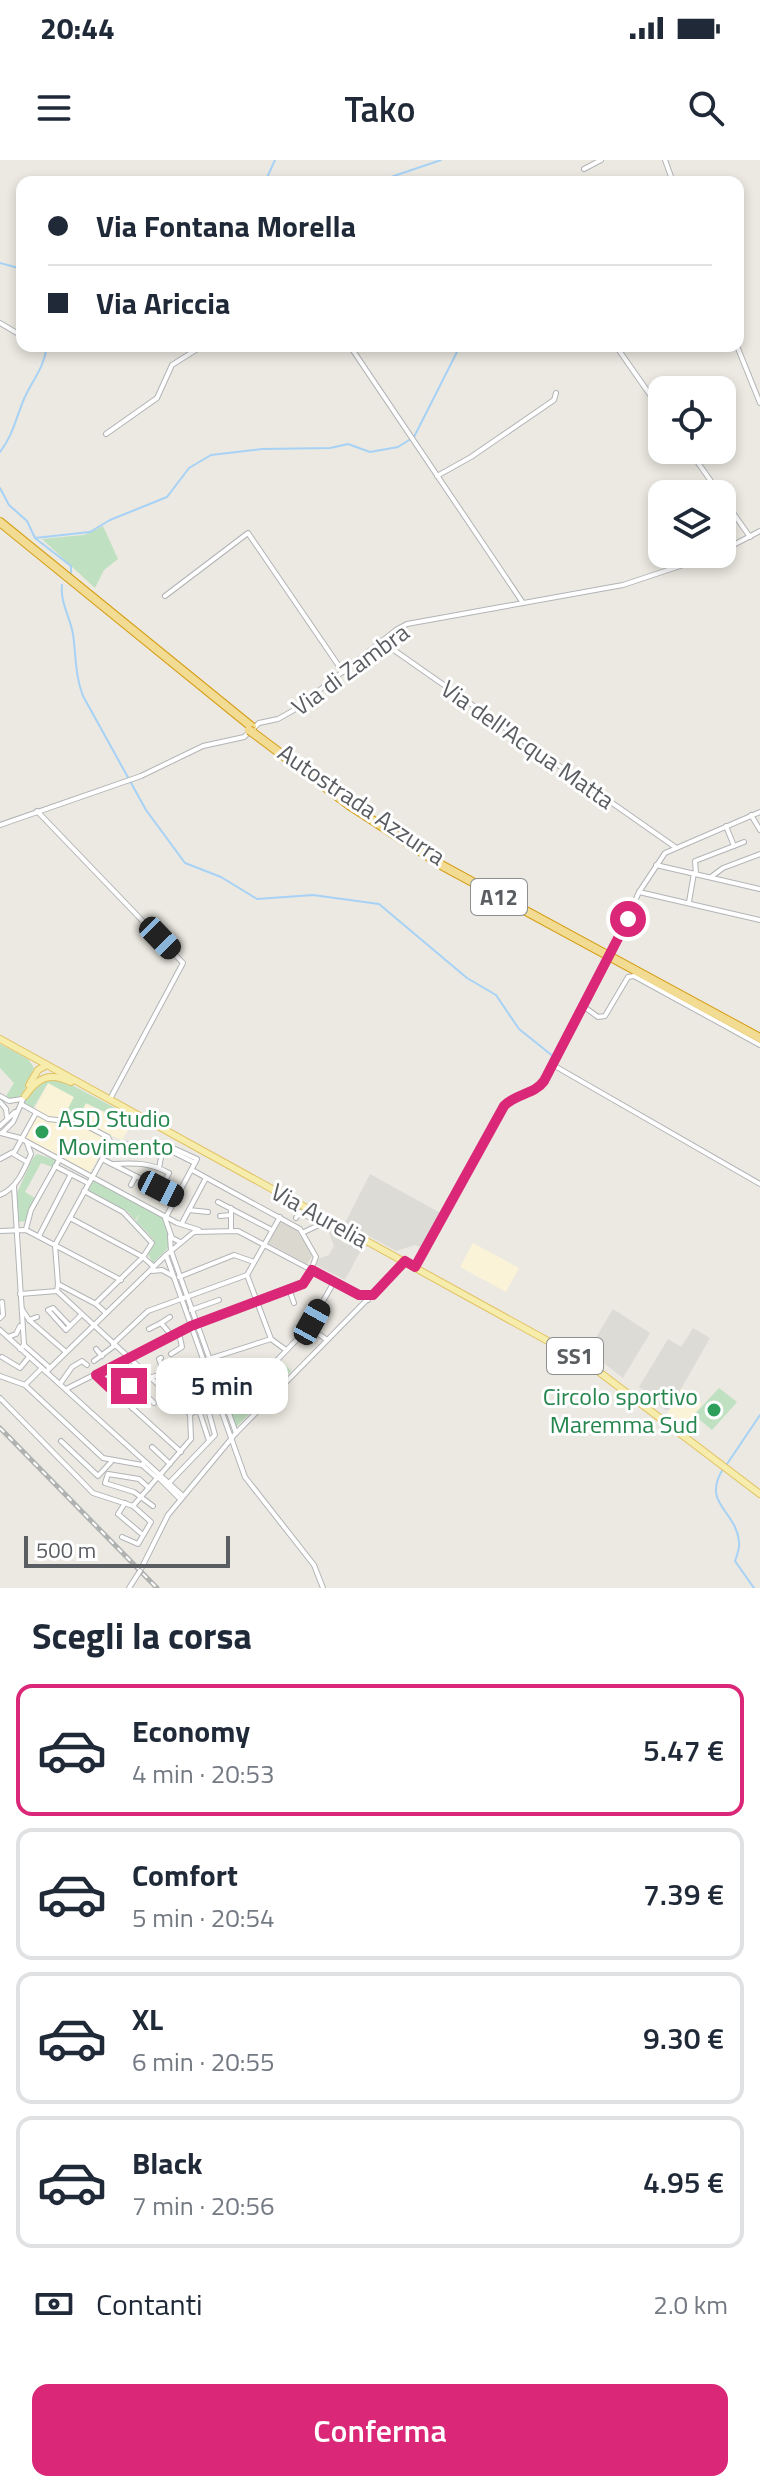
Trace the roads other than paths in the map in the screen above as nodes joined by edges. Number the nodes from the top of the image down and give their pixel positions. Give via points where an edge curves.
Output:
1 (601, 160) edge
2 (584, 169) dead end
3 (193, 352) edge
4 (354, 352) edge
5 (620, 352) edge
6 (739, 352) edge
7 (648, 392) edge
8 (556, 393) dead end
9 (760, 403) edge
10 (106, 434) dead end
11 (437, 476) junction
12 (736, 517) edge
13 (0, 524) edge
14 (760, 531) edge
15 (750, 537) junction
16 (736, 544) edge
17 (676, 568) edge
18 (165, 596) dead end
19 (524, 603) junction
20 (381, 641) junction
21 (343, 672) junction
22 (37, 811) junction
23 (760, 812) edge
24 (751, 815) junction
25 (0, 825) edge
26 (726, 826) junction
27 (760, 830) edge
28 (744, 842) dead end
29 (734, 846) junction
30 (675, 847) junction
31 (760, 854) edge
32 (656, 865) junction
33 (695, 874) junction
34 (711, 877) junction
35 (760, 889) edge
36 (639, 892) junction
37 (689, 903) junction
38 (760, 920) edge
39 (583, 1006) junction
40 (760, 1036) edge
41 (1, 1041) edge
42 (760, 1045) edge
43 (14, 1050) junction
44 (553, 1065) junction
45 (45, 1066) junction
46 (38, 1076) junction
47 (84, 1088) junction
48 (98, 1092) junction
49 (0, 1096) edge
50 (24, 1097) junction
51 (110, 1099) junction
52 (2, 1106) edge
53 (20, 1106) junction
54 (36, 1113) junction
55 (57, 1120) dead end
56 (7, 1122) edge
57 (150, 1122) junction
58 (89, 1127) dead end
59 (0, 1133) edge
60 (23, 1140) junction
61 (111, 1143) junction
62 (163, 1147) junction
63 (44, 1152) junction
64 (12, 1153) junction
65 (31, 1156) junction
66 (0, 1159) edge
67 (102, 1159) junction
68 (59, 1160) junction
69 (27, 1162) junction
70 (111, 1164) junction
71 (55, 1166) junction
72 (159, 1168) junction
73 (192, 1170) junction
74 (71, 1174) junction
75 (136, 1176) junction
76 (91, 1177) junction
77 (206, 1178) junction
78 (88, 1183) junction
79 (760, 1184) edge
80 (131, 1185) dead end
81 (14, 1187) junction
82 (161, 1189) junction
83 (84, 1191) junction
84 (1, 1194) edge
85 (177, 1197) junction
86 (218, 1202) dead end
87 (231, 1208) junction
88 (189, 1210) junction
89 (208, 1212) dead end
90 (231, 1215) junction
91 (165, 1216) junction
92 (220, 1216) dead end
93 (280, 1217) junction
94 (70, 1218) junction
95 (296, 1218) dead end
96 (179, 1223) junction
97 (189, 1228) junction
98 (16, 1230) junction
99 (26, 1230) junction
100 (231, 1230) junction
101 (272, 1230) junction
102 (0, 1231) edge
103 (206, 1231) junction
104 (304, 1232) junction
105 (170, 1233) junction
106 (39, 1236) junction
107 (188, 1236) junction
108 (182, 1241) junction
109 (264, 1244) junction
110 (55, 1245) junction
111 (168, 1253) junction
112 (143, 1257) junction
113 (405, 1261) junction
114 (254, 1262) junction
115 (154, 1267) junction
116 (415, 1267) junction
117 (312, 1270) junction
118 (149, 1272) junction
119 (247, 1275) junction
120 (176, 1276) junction
121 (121, 1280) junction
122 (334, 1282) junction
123 (58, 1284) junction
124 (289, 1289) junction
125 (57, 1291) junction
126 (20, 1294) junction
127 (359, 1295) junction
128 (373, 1295) junction
129 (184, 1297) junction
130 (219, 1300) dead end
131 (368, 1300) junction
132 (257, 1301) junction
133 (2, 1302) dead end
134 (294, 1303) dead end
135 (96, 1304) junction
136 (363, 1305) junction
137 (21, 1307) junction
138 (191, 1310) junction
139 (106, 1313) junction
140 (81, 1315) junction
141 (21, 1316) junction
142 (37, 1317) dead end
143 (170, 1317) dead end
144 (0, 1318) edge
145 (29, 1320) junction
146 (161, 1323) junction
147 (194, 1325) junction
148 (93, 1326) junction
149 (68, 1328) junction
150 (149, 1329) dead end
151 (0, 1330) edge
152 (179, 1333) junction
153 (320, 1335) dead end
154 (172, 1336) junction
155 (8, 1337) junction
156 (271, 1339) junction
157 (327, 1340) junction
158 (113, 1345) junction
159 (22, 1347) junction
160 (96, 1349) dead end
161 (286, 1350) junction
162 (66, 1352) junction
163 (171, 1354) dead end
164 (102, 1356) junction
165 (2, 1357) dead end
166 (29, 1357) junction
167 (128, 1358) junction
168 (161, 1358) dead end
169 (207, 1359) junction
170 (94, 1361) dead end
171 (87, 1365) dead end
172 (180, 1368) junction
173 (46, 1369) junction
174 (164, 1373) junction
175 (96, 1375) junction
176 (0, 1376) edge
177 (149, 1378) junction
178 (60, 1384) junction
179 (185, 1384) dead end
180 (25, 1385) junction
181 (136, 1387) dead end
182 (173, 1387) dead end
183 (66, 1389) junction
184 (114, 1392) junction
185 (143, 1392) dead end
186 (165, 1392) junction
187 (200, 1395) dead end
188 (0, 1398) edge
189 (149, 1398) junction
190 (221, 1400) junction
191 (154, 1403) dead end
192 (180, 1405) junction
193 (207, 1406) junction
194 (132, 1408) junction
195 (199, 1410) junction
196 (190, 1414) junction
197 (191, 1430) junction
198 (182, 1432) dead end
199 (234, 1436) junction
200 (61, 1441) dead end
201 (209, 1441) junction
202 (152, 1447) dead end
203 (181, 1452) junction
204 (111, 1462) junction
205 (144, 1464) junction
206 (170, 1464) junction
207 (159, 1477) junction
208 (169, 1483) junction
209 (149, 1488) junction
210 (760, 1495) edge
211 (140, 1497) junction
212 (182, 1498) junction
213 (125, 1503) junction
214 (133, 1506) junction
215 (153, 1506) dead end
216 (143, 1535) junction
217 (122, 1537) dead end
218 (129, 1588) edge
219 (323, 1588) edge

1 - 2 street
3 - 10 street via 172,365 158,397
4 - 11 street
5 - 7 street
6 - 9 street
8 - 11 street via 554,400
11 - 19 street
12 - 15 street
13 - 40 highway, Autostrada Azzurra / A12 via 252,730 360,807 438,857
14 - 15 street
15 - 16 street
17 - 19 street, Via di Zambra via 630,584
18 - 21 street via 248,533
19 - 20 street, Via di Zambra via 411,623
20 - 21 street, Via di Zambra
20 - 30 street, Via dell'Acqua Matta
21 - 22 street, Via di Zambra via 289,714 259,723 244,737 203,746 131,780
22 - 25 street, Via di Zambra
22 - 51 street via 183,963
23 - 24 street
24 - 26 street
24 - 27 street
26 - 29 street
26 - 30 street
28 - 29 street
29 - 33 street via 695,861
30 - 32 street
31 - 34 street
32 - 33 street
32 - 36 street
33 - 34 street
33 - 37 street
34 - 35 street
36 - 37 street
36 - 39 street, bridge
37 - 38 street
39 - 42 street via 605,1016 634,976
39 - 44 street
41 - 43 main road, Via Aurelia
41 - 45 main road
41 - 48 main road, Via Aurelia / SS1
43 - 45 main road, Via Aurelia
43 - 46 main road via 33,1063
44 - 79 street
44 - 116 street via 539,1088 504,1106
45 - 46 main road
45 - 47 main road, Via Aurelia
45 - 48 main road
46 - 47 main road via 58,1077
46 - 50 main road
47 - 57 main road, Via Aurelia
48 - 51 main road, Via Aurelia / SS1
49 - 50 street via 11,1101
50 - 53 street
51 - 57 main road, Via Aurelia / SS1
52 - 56 street
53 - 54 street
53 - 56 street
54 - 55 street
54 - 60 street
56 - 59 street
56 - 60 street
57 - 113 main road, Via Aurelia / SS1
58 - 61 street
59 - 60 street
60 - 63 street
60 - 64 street
60 - 65 street
61 - 62 street
61 - 67 street
62 - 72 street
62 - 73 street via 196,1161
63 - 65 street
63 - 68 street
64 - 66 street
64 - 69 street
65 - 69 street
67 - 70 street
67 - 76 street
68 - 71 street
68 - 76 street
69 - 81 street
70 - 72 street via 145,1162
70 - 75 street
71 - 74 street
71 - 99 street
72 - 82 street via 170,1170
73 - 77 street
73 - 85 street
74 - 78 street
74 - 106 street
75 - 80 street
75 - 82 street
76 - 78 street
76 - 91 street
77 - 88 street
77 - 93 street
78 - 83 street
81 - 84 street
81 - 98 street
82 - 85 street
83 - 94 street
83 - 112 street via 123,1212 151,1240
85 - 91 street
86 - 87 street
87 - 90 street
87 - 101 street
88 - 89 street
88 - 96 street
90 - 92 street
90 - 100 street
91 - 96 street
91 - 105 street
93 - 101 street
93 - 104 street
94 - 110 street
94 - 112 street
95 - 104 street via 300,1212 321,1224
96 - 97 street
96 - 105 street
97 - 103 street
97 - 107 street
98 - 99 street
98 - 102 street
98 - 126 street
99 - 106 street
100 - 103 street
100 - 109 street
101 - 109 street
103 - 107 street
104 - 117 street via 316,1257
105 - 108 street
105 - 111 street
106 - 110 street
107 - 108 street
108 - 111 street
109 - 114 street
109 - 117 street
110 - 121 street
110 - 123 street
111 - 115 street
111 - 120 street
112 - 115 street
112 - 121 street
113 - 116 main road, Via Aurelia / SS1
113 - 128 street
114 - 119 street
114 - 120 street via 234,1255
115 - 118 street
116 - 210 main road, Via Aurelia / SS1 via 598,1370
117 - 122 street
117 - 124 street via 306,1282
118 - 120 street
118 - 139 street
119 - 129 street
119 - 132 street
120 - 129 street
121 - 135 street
122 - 127 street
122 - 161 street via 308,1328
123 - 125 street
123 - 135 street
124 - 132 street
124 - 134 street
125 - 126 street
125 - 140 street
126 - 137 street
127 - 128 street
127 - 131 street
127 - 136 street
128 - 131 street
129 - 138 street
129 - 147 street
129 - 158 street via 148,1311
130 - 138 street
131 - 136 street
132 - 147 street
132 - 156 street
133 - 144 street
135 - 139 street
136 - 157 street
137 - 141 street
137 - 145 street
138 - 147 street
139 - 148 street
140 - 148 street
140 - 149 street
141 - 155 street via 19,1331
141 - 159 street
142 - 145 street
143 - 146 street
145 - 162 street
146 - 150 street
146 - 154 street
147 - 152 street
147 - 169 street
148 - 158 street
148 - 162 street
149 - 149 street via 48,1313 49,1309 53,1308
151 - 155 street
152 - 154 street
152 - 163 street via 181,1350
153 - 157 street
154 - 167 street
155 - 159 street
156 - 161 street
156 - 169 street
157 - 199 street
158 - 164 street
158 - 167 street
159 - 166 street
159 - 173 street
160 - 164 street
161 - 190 street via 255,1383
162 - 173 street
164 - 170 street
165 - 166 street via 20,1368
166 - 173 street
167 - 175 street
167 - 177 street
168 - 174 street
169 - 172 street
169 - 190 street
171 - 178 street via 82,1361 72,1367
172 - 174 street
172 - 179 street
173 - 178 street
173 - 180 street
174 - 177 street
175 - 183 street
175 - 184 street
176 - 180 street
177 - 186 street
178 - 183 street
180 - 204 street
181 - 184 street
182 - 186 street
183 - 205 street
184 - 194 street
185 - 189 street
186 - 192 street
187 - 192 street via 188,1395
188 - 213 street via 93,1493
189 - 191 street
189 - 194 street
190 - 193 street
190 - 199 street
192 - 196 street
193 - 195 street
193 - 201 street via 216,1431
194 - 203 street
195 - 196 street
195 - 201 street
196 - 197 street
197 - 198 street
197 - 203 street
199 - 212 street
199 - 219 street via 248,1483 314,1565
200 - 204 street via 98,1476
201 - 208 street
202 - 206 street
203 - 206 street
204 - 205 street
205 - 207 street
206 - 207 street
207 - 208 street
207 - 209 street
207 - 212 street
208 - 212 street
209 - 211 street
209 - 211 street via 139,1479 108,1474 105,1483
211 - 214 street
211 - 215 street
212 - 218 street
213 - 214 street
213 - 216 street via 118,1514
214 - 216 street via 151,1522
216 - 217 street via 138,1544

